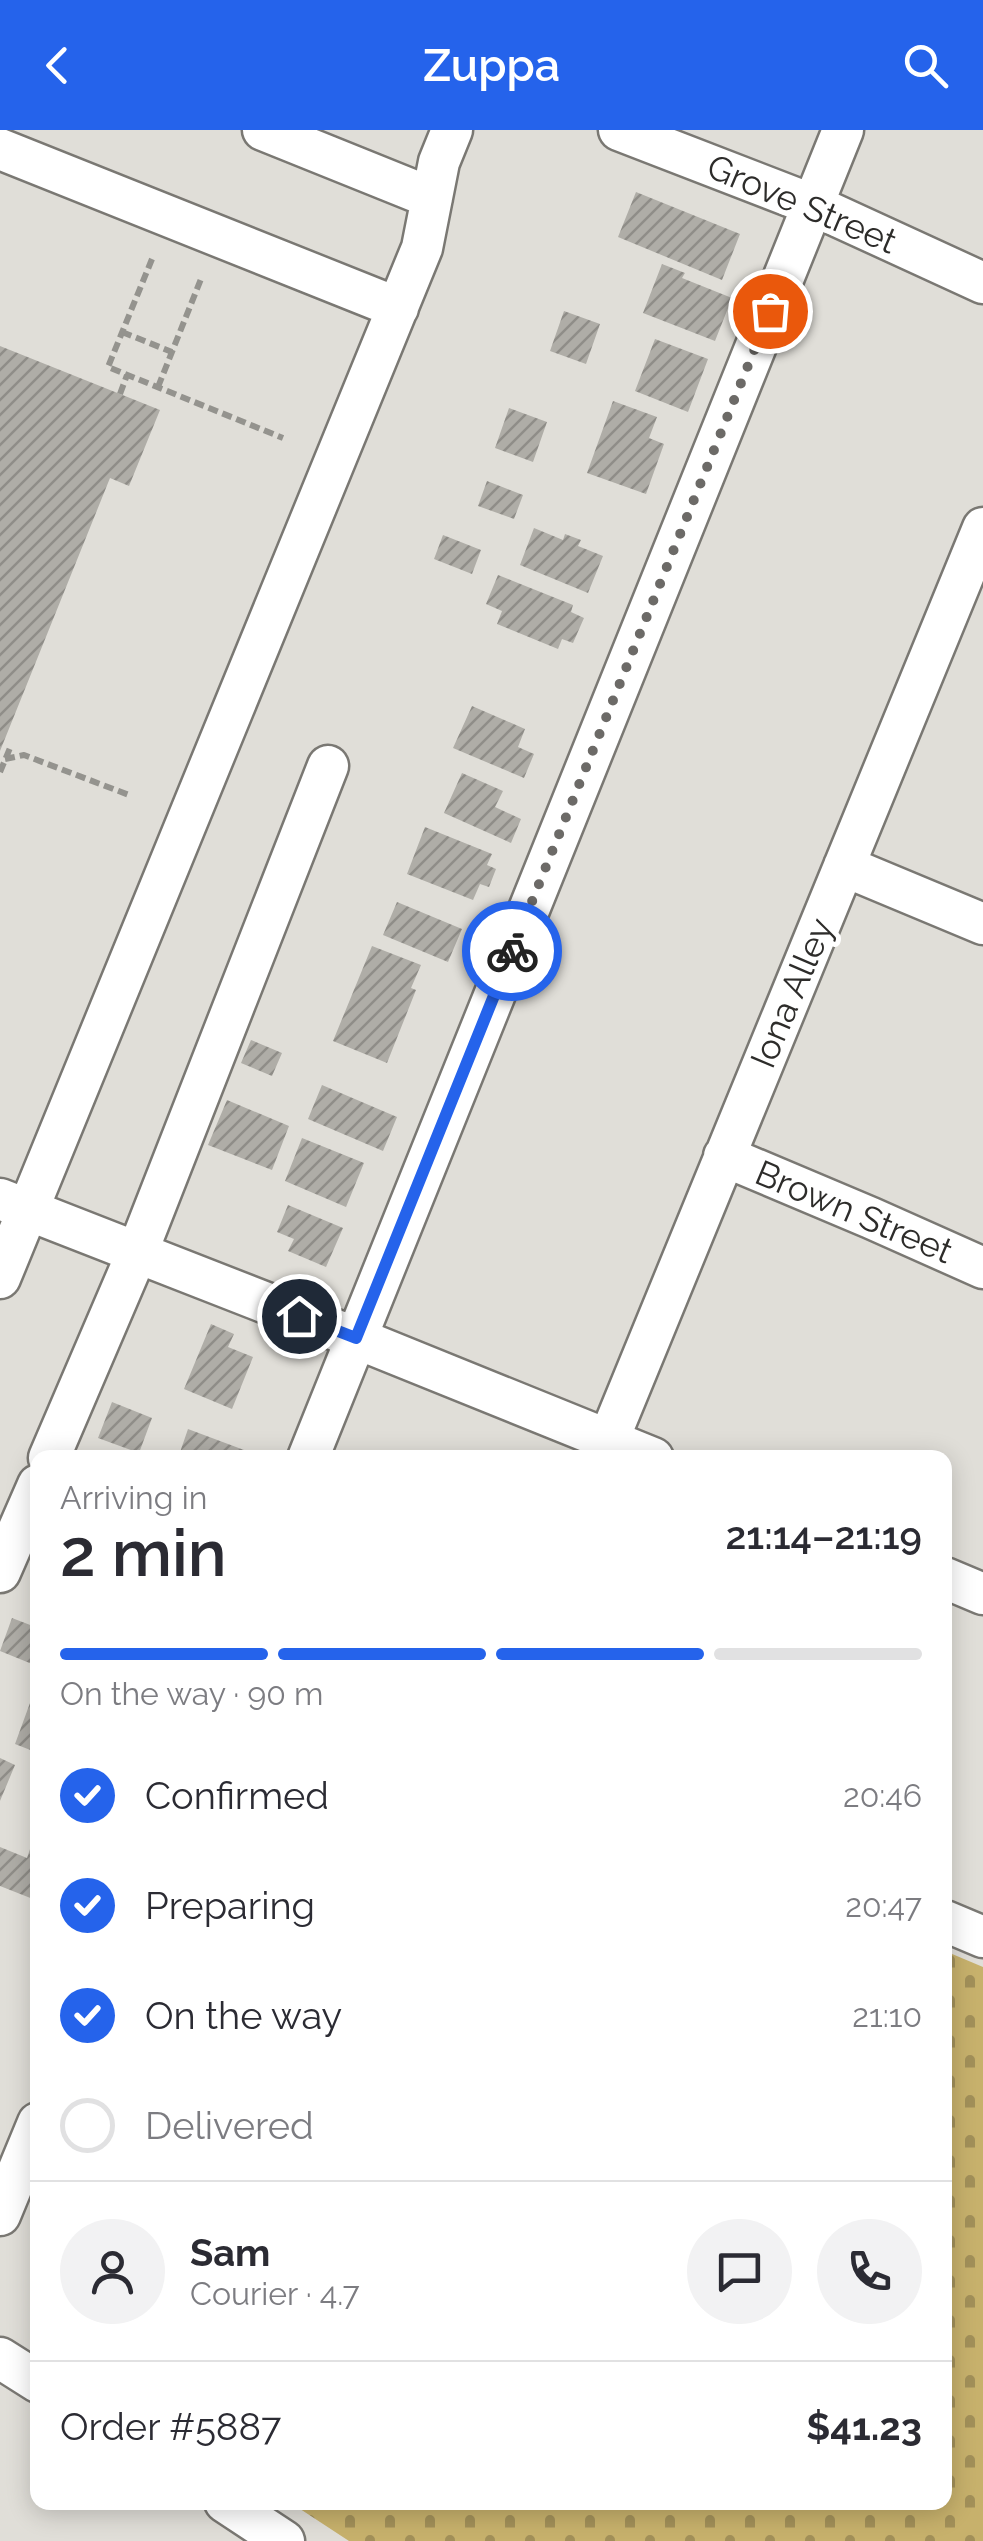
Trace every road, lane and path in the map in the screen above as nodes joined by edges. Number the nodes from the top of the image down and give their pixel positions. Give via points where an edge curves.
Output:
1 (263, 130) edge
2 (452, 130) edge
3 (843, 130) edge
4 (626, 131) edge
5 (0, 149) edge
6 (432, 198) junction
7 (813, 204) junction
8 (152, 259) dead end
9 (201, 279) dead end
10 (983, 284) edge
11 (398, 308) junction
12 (122, 332) junction
13 (172, 352) junction
14 (127, 375) junction
15 (158, 388) junction
16 (120, 394) dead end
17 (284, 438) dead end
18 (983, 528) edge
19 (973, 583) edge
20 (10, 748) dead end
21 (6, 759) junction
22 (328, 766) dead end
23 (0, 772) edge
24 (129, 796) dead end
25 (844, 866) junction
26 (983, 924) edge
27 (724, 1156) junction
28 (14, 1205) edge
29 (137, 1253) junction
30 (983, 1268) edge
31 (0, 1278) edge
32 (356, 1338) junction
33 (605, 1448) edge
34 (52, 1450) edge
35 (311, 1450) edge
36 (30, 1503) edge
37 (0, 1572) edge
38 (952, 1581) edge
39 (983, 1594) edge
40 (952, 1924) edge
41 (983, 1937) edge
42 (30, 2142) edge
43 (0, 2215) edge
44 (235, 2510) edge
45 (266, 2536) edge

1 - 6 street
2 - 6 street
3 - 7 street
4 - 7 street, Grove Street
5 - 11 street
6 - 11 street via 422,248
7 - 10 street, Grove Street
7 - 32 street
8 - 12 path
9 - 13 path
11 - 28 street
12 - 13 path
12 - 14 path via 108,368
13 - 15 path
14 - 15 path
14 - 16 path
15 - 17 path
18 - 19 street, Iona Alley
19 - 25 street, Iona Alley
20 - 21 path
21 - 23 path
21 - 24 path via 24,755
22 - 29 street
25 - 26 street
25 - 27 street, Iona Alley
27 - 30 street, Brown Street
27 - 33 street, Iona Alley
28 - 29 street
28 - 31 street
29 - 32 street
29 - 34 street
32 - 33 street
32 - 35 street
36 - 37 street
38 - 39 street
40 - 41 street
42 - 43 street
44 - 45 street

